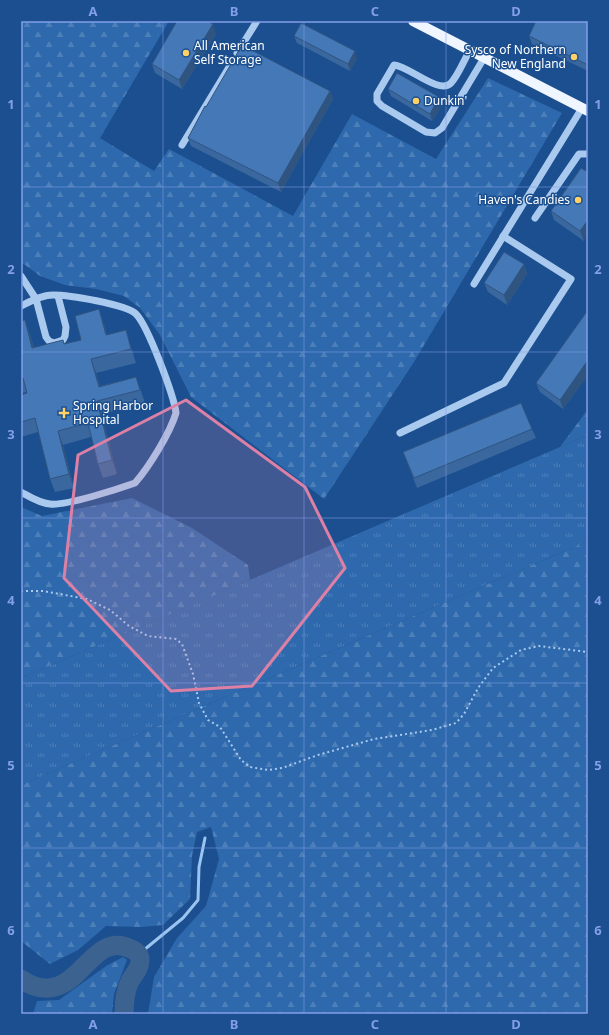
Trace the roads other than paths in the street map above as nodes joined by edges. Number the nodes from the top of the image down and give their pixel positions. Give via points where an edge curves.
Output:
1 (257, 21) edge
2 (413, 21) edge
3 (470, 50) junction
4 (484, 58) junction
5 (585, 109) edge
6 (182, 145) dead end
7 (588, 154) edge
8 (535, 218) dead end
9 (503, 236) junction
10 (21, 276) edge
11 (474, 284) dead end
12 (58, 296) junction
13 (36, 299) junction
14 (21, 306) edge
15 (400, 433) dead end
16 (21, 492) edge

1 - 6 lane
2 - 3 main road
3 - 4 main road
3 - 4 lane via 450,83 444,86 437,86 401,66 394,65 377,94 377,101 426,132 435,133 442,128
4 - 5 main road
5 - 9 lane
7 - 8 lane via 580,154
9 - 11 lane
9 - 15 lane via 571,279 504,383
10 - 13 lane
12 - 13 lane
12 - 13 lane via 66,332 63,340 54,343 46,337
12 - 16 lane via 110,304 136,314 164,375 176,413 162,441 135,483 50,504 39,502
13 - 14 lane

